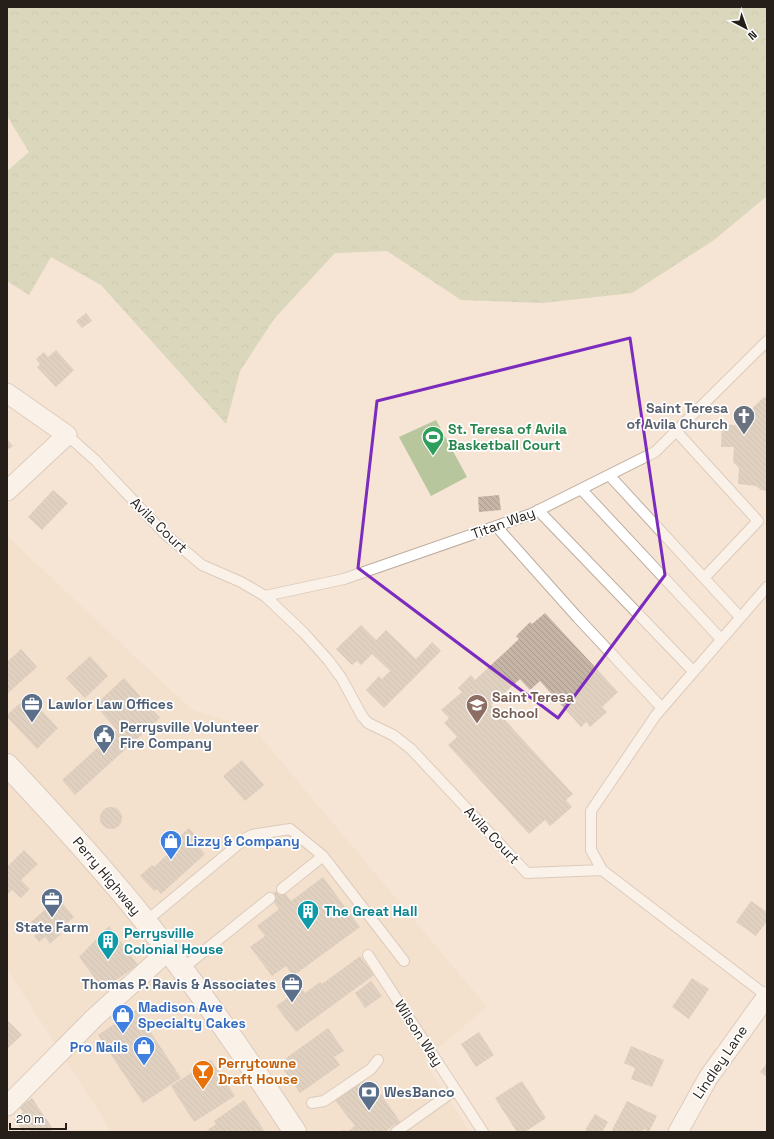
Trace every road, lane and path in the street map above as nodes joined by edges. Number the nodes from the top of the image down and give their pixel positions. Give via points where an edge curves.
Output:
1 (767, 341) edge
2 (7, 393) edge
3 (676, 431) junction
4 (66, 435) junction
5 (610, 475) junction
6 (581, 489) junction
7 (7, 491) edge
8 (538, 510) junction
9 (496, 526) junction
10 (704, 578) junction
11 (767, 587) edge
12 (265, 596) junction
13 (740, 617) junction
14 (721, 639) junction
15 (693, 671) junction
16 (662, 708) junction
17 (7, 765) edge
18 (323, 856) junction
19 (602, 870) junction
20 (282, 889) dead end
21 (270, 898) dead end
22 (145, 922) junction
23 (168, 951) junction
24 (368, 955) dead end
25 (404, 961) dead end
26 (182, 969) junction
27 (767, 996) edge
28 (378, 1060) dead end
29 (455, 1090) junction
30 (312, 1103) dead end
31 (7, 1106) edge
32 (295, 1132) edge
33 (396, 1132) edge
34 (483, 1132) edge
35 (678, 1132) edge

1 - 3 lane, Titan Way
2 - 4 street
3 - 5 lane, Titan Way via 655,452
3 - 10 lane via 758,521
4 - 7 street
4 - 12 lane, Avila Court via 95,460 165,534 202,565
5 - 6 lane, Titan Way
5 - 10 lane
6 - 8 lane, Titan Way
6 - 14 lane
8 - 9 lane, Titan Way
8 - 15 lane
9 - 12 lane, Titan Way via 344,579
9 - 16 lane
10 - 13 lane
11 - 13 lane
12 - 19 lane, Avila Court via 329,661 368,723 393,735 410,748 527,873
13 - 14 lane
14 - 15 lane
15 - 16 lane
16 - 19 lane via 591,811 591,850
17 - 22 main road, Perry Highway via 78,842
18 - 20 lane
18 - 22 lane via 290,829 252,834
18 - 25 lane
19 - 27 lane
21 - 26 lane
22 - 23 main road, Perry Highway
23 - 26 main road, Perry Highway
23 - 31 street via 94,1018
24 - 29 lane, Wilson Way
26 - 32 main road, Perry Highway
27 - 35 street, Lindley Lane via 708,1078
28 - 30 lane via 370,1070 324,1101
29 - 33 lane
29 - 34 lane, Wilson Way

